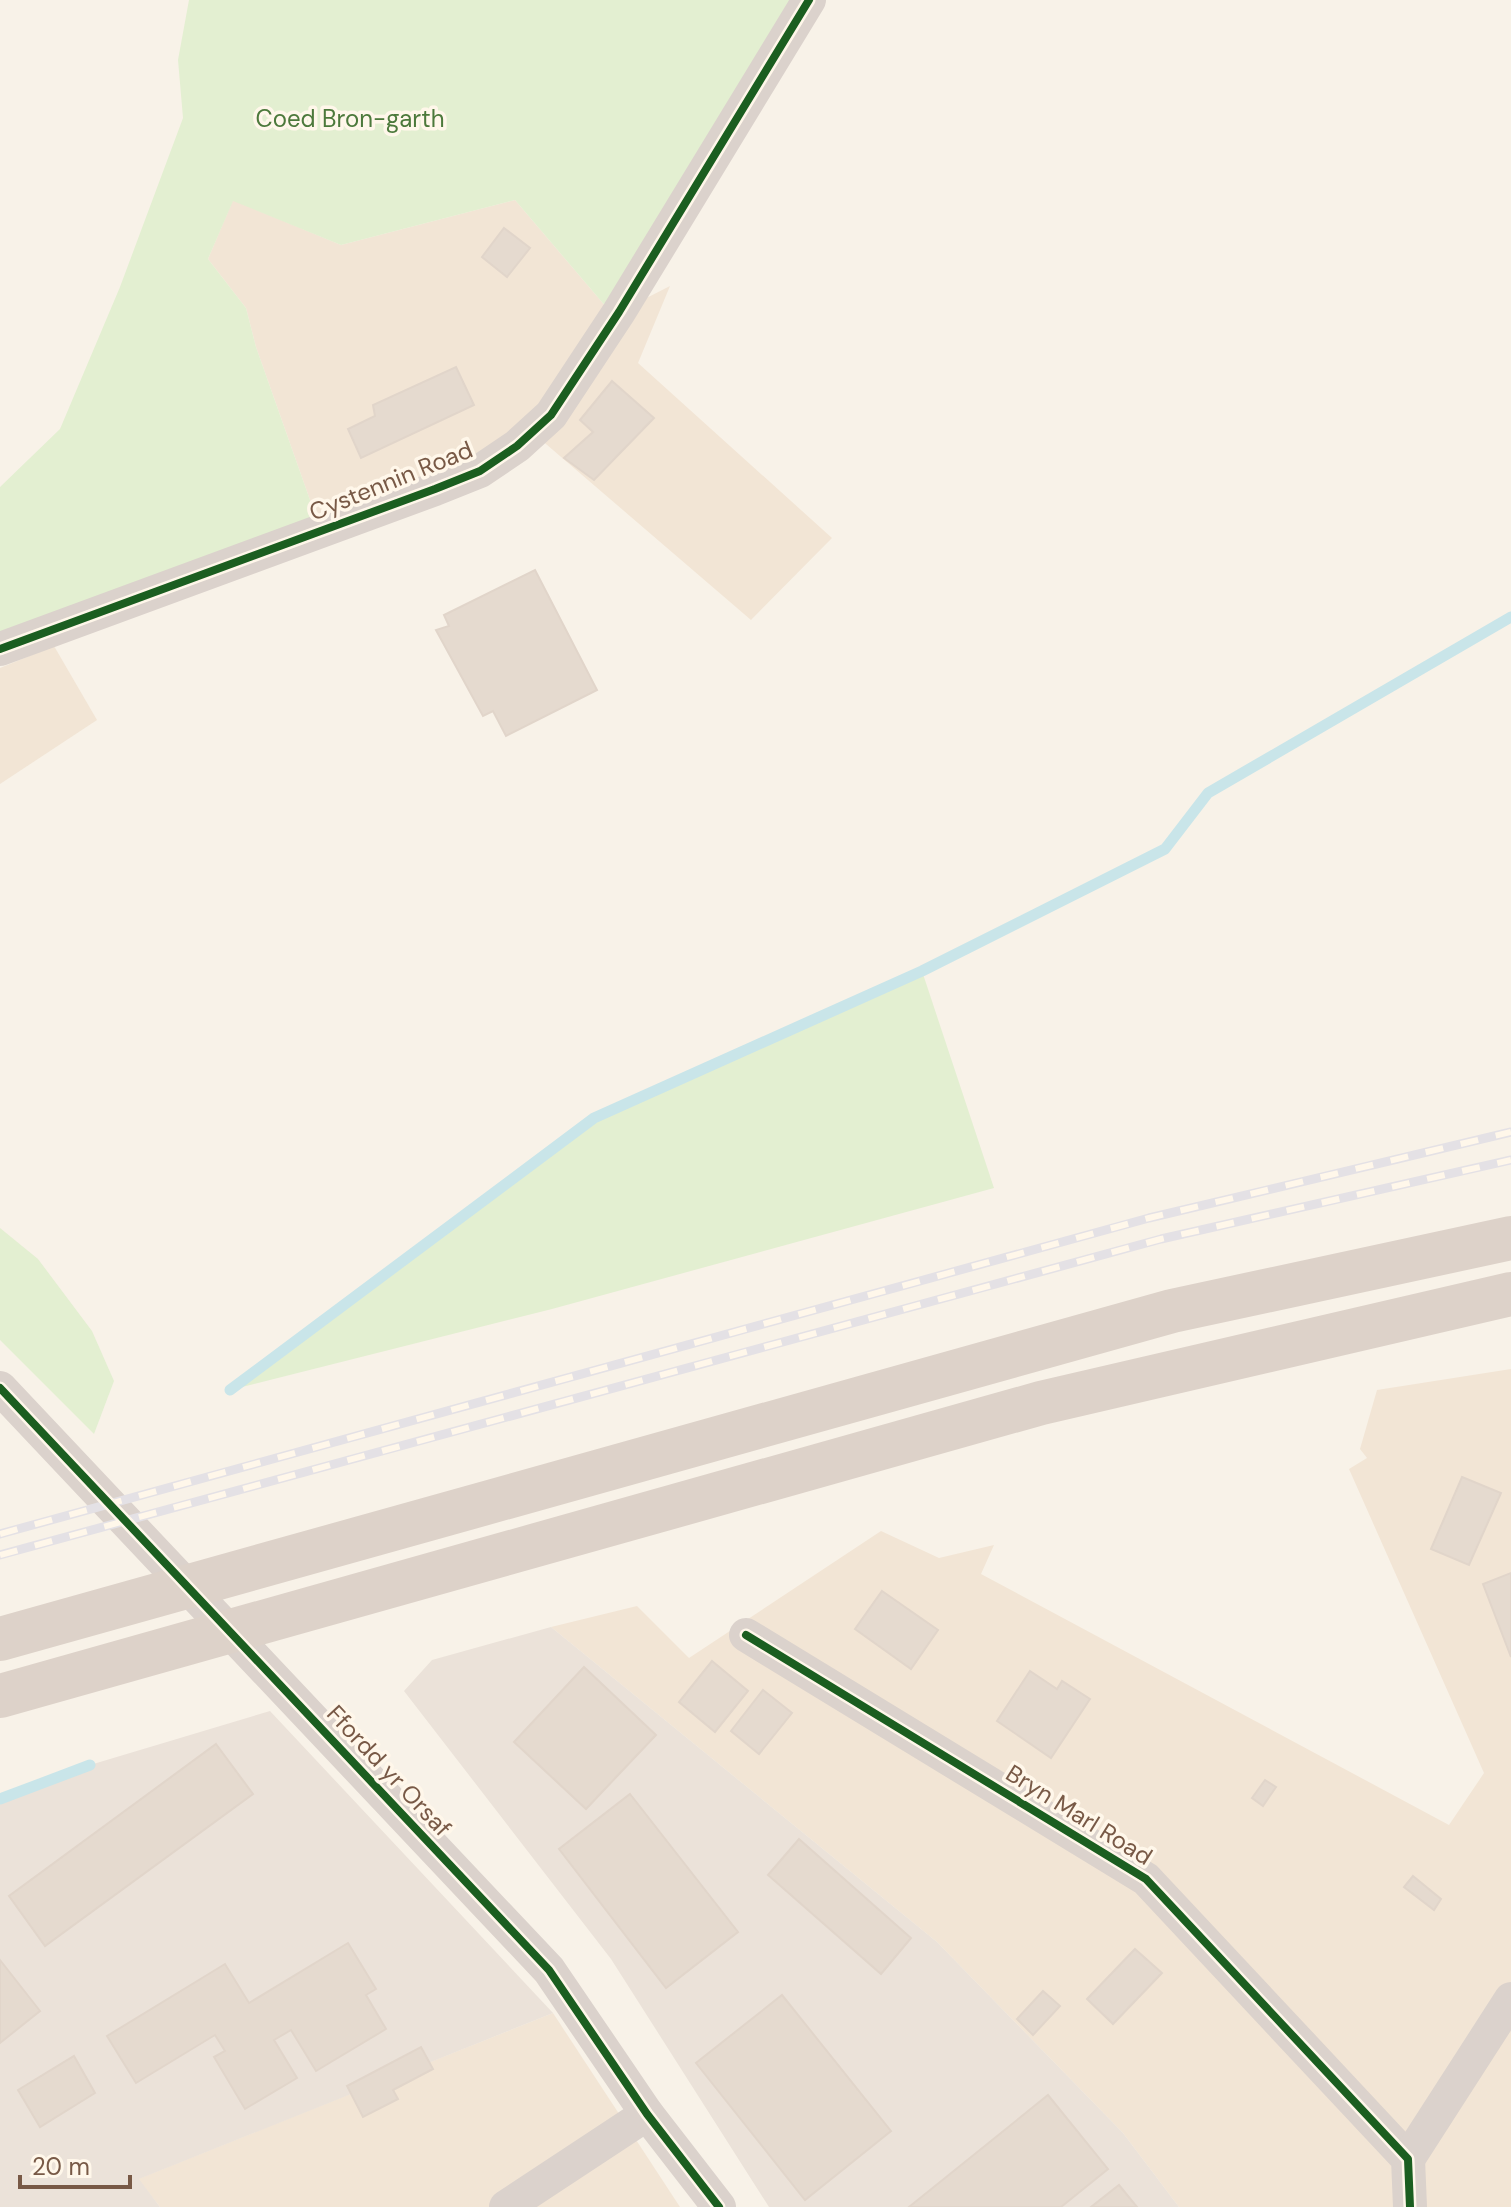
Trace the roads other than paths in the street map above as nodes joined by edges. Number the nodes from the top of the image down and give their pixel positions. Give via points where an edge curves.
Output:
1 (809, 0) edge
2 (0, 649) edge
3 (1511, 1238) edge
4 (1511, 1294) edge
5 (2, 1390) edge
6 (746, 1635) dead end
7 (0, 1639) edge
8 (0, 1696) edge
9 (1511, 1999) edge
10 (647, 2114) junction
11 (1408, 2159) junction
12 (506, 2207) edge
13 (719, 2207) edge
14 (1410, 2207) edge

1 - 2 street, Cystennin Road via 619,312 551,415 517,446 480,471 435,489
3 - 7 highway via 1172,1311
4 - 8 highway via 1041,1403
5 - 10 street, Ffordd yr Orsaf via 549,1970
6 - 11 street, Bryn Marl Road via 1146,1879
9 - 11 street
10 - 12 street
10 - 13 street, Ffordd yr Orsaf
11 - 14 street

